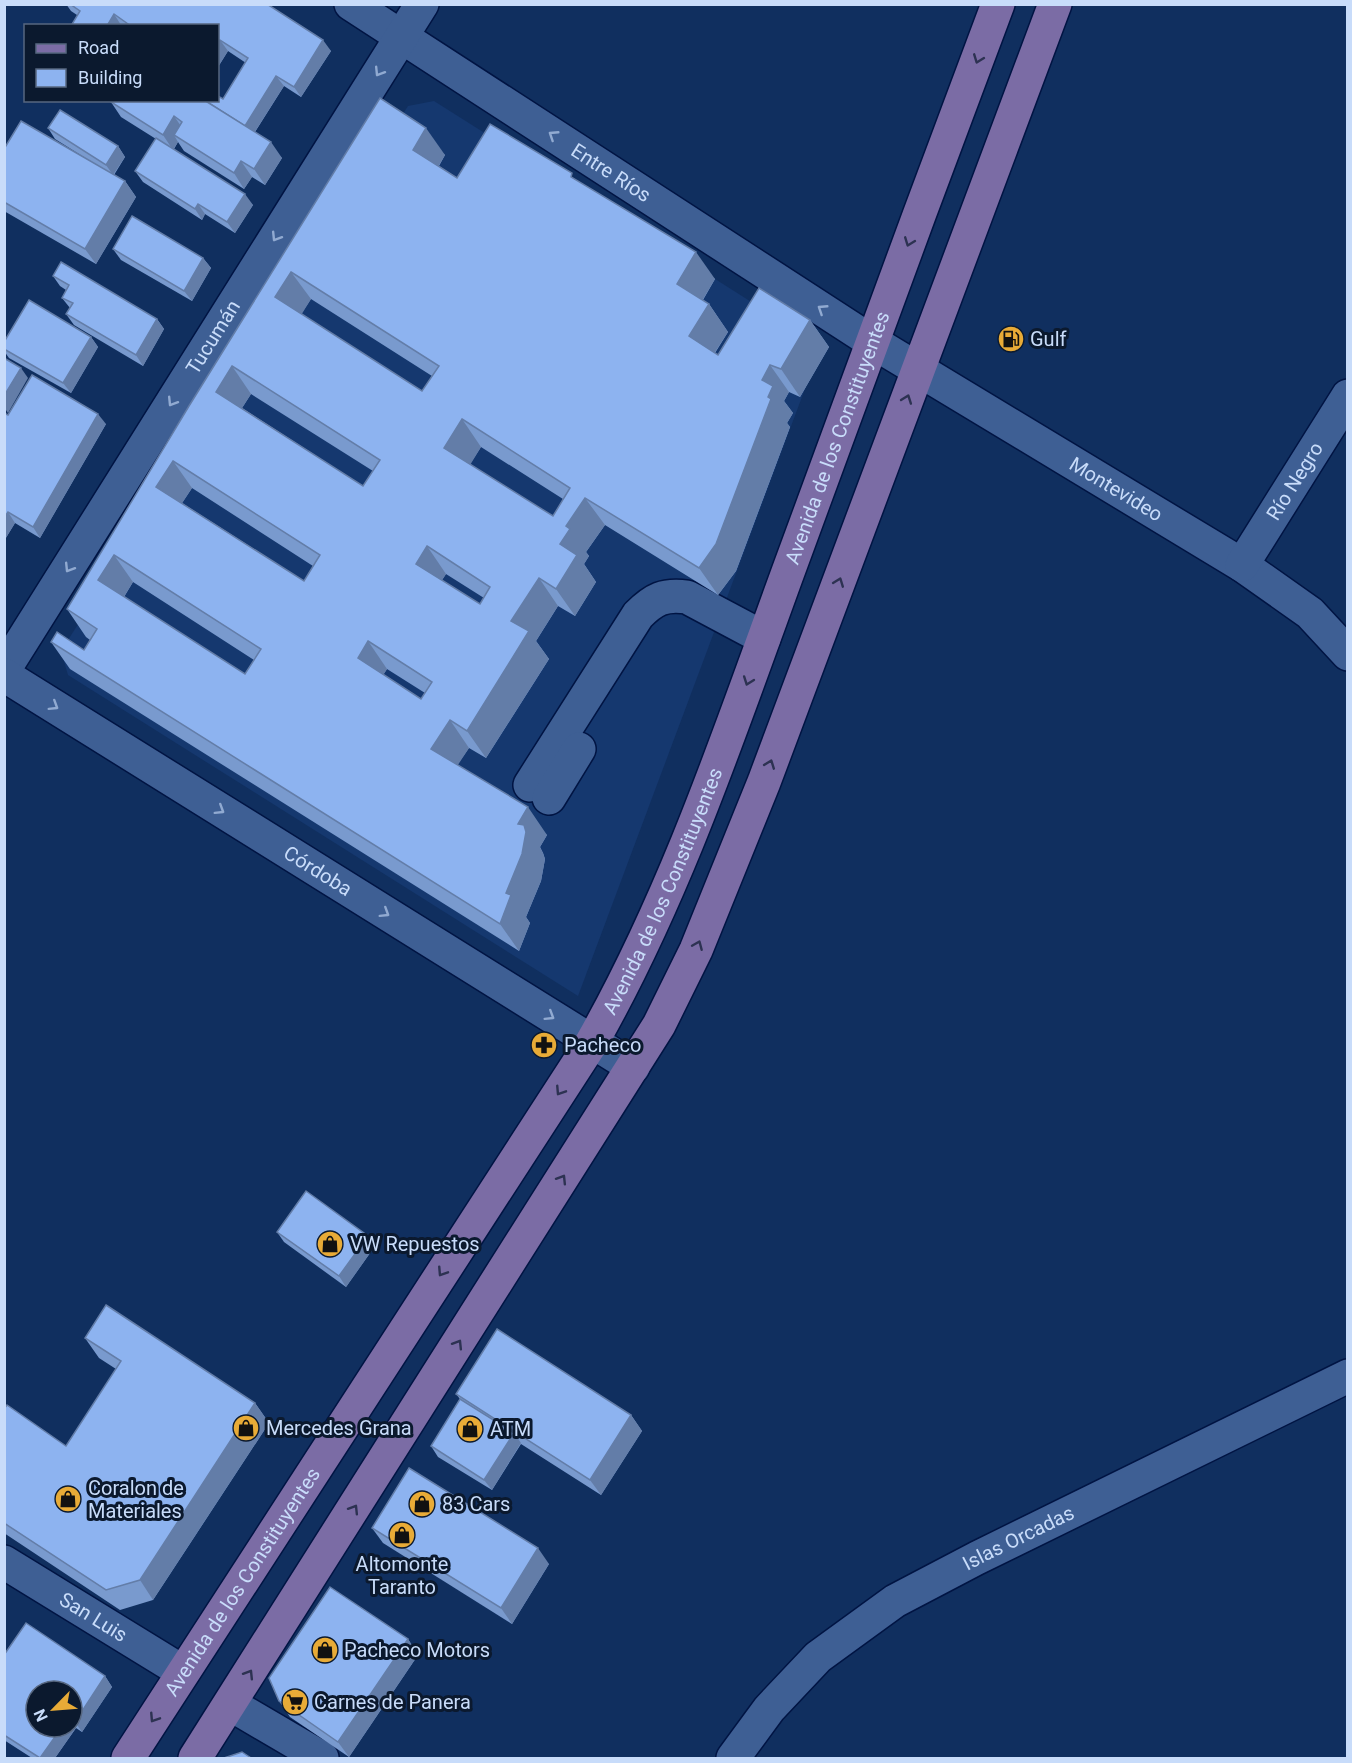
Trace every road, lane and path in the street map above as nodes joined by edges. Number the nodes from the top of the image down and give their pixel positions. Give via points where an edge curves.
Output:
1 (351, 4) edge
2 (422, 4) edge
3 (998, 4) edge
4 (1055, 4) edge
5 (402, 37) junction
6 (872, 341) junction
7 (918, 368) junction
8 (1347, 396) edge
9 (1242, 565) junction
10 (764, 638) junction
11 (1347, 654) edge
12 (4, 670) edge
13 (4, 675) edge
14 (539, 792) dead end
15 (592, 1042) junction
16 (633, 1067) junction
17 (1347, 1376) edge
18 (4, 1562) edge
19 (183, 1672) junction
20 (230, 1704) junction
21 (128, 1758) edge
22 (195, 1758) edge
23 (322, 1758) edge
24 (733, 1758) edge

1 - 5 street, Entre Ríos
2 - 5 street, Tucumán
3 -> 6 main road, Avenida de los Constituyentes
4 - 7 main road
6 -> 5 street, Entre Ríos
5 -> 12 street, Tucumán
6 - 7 street, Montevideo
6 - 10 main road, Avenida de los Constituyentes
7 - 9 street, Montevideo
16 -> 7 main road via 664,1016 696,950 764,782
8 - 9 street, Río Negro
9 - 11 street, Montevideo via 1310,613
10 - 14 street via 707,606 673,596
10 -> 15 main road, Avenida de los Constituyentes via 651,930
13 -> 15 street, Córdoba
15 - 16 street, Córdoba
15 -> 19 main road, Avenida de los Constituyentes
20 -> 16 main road
17 - 24 street, Islas Orcadas via 895,1601 818,1657 769,1709
18 - 19 street, San Luis
19 -> 21 main road, Avenida de los Constituyentes
20 - 22 main road
20 - 23 street

